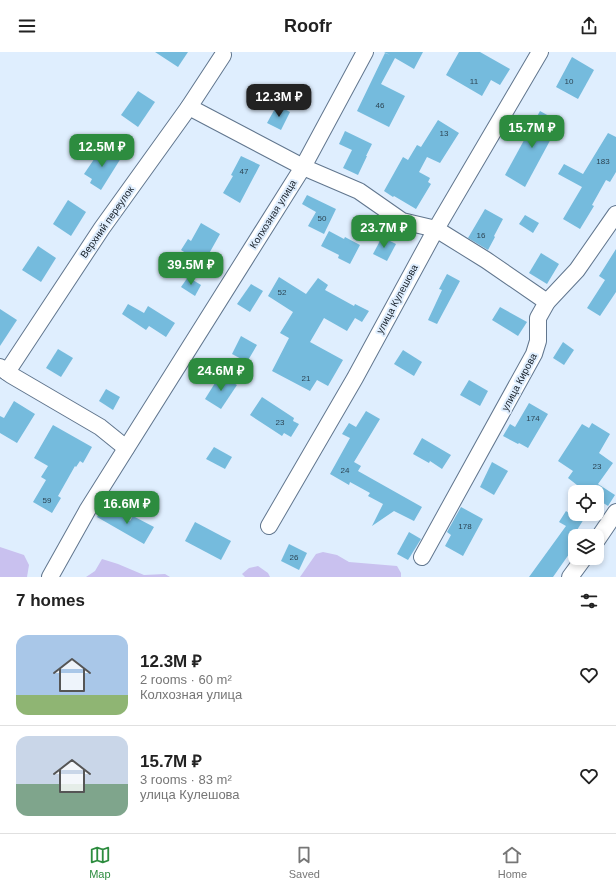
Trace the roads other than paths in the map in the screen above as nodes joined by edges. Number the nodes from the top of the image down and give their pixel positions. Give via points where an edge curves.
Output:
1 (365, 52) edge
2 (540, 52) edge
3 (223, 55) dead end
4 (189, 106) junction
5 (303, 167) junction
6 (616, 214) edge
7 (436, 229) junction
8 (547, 302) junction
9 (4, 370) edge
10 (126, 448) junction
11 (616, 512) edge
12 (269, 526) dead end
13 (604, 530) edge
14 (422, 557) dead end
15 (579, 565) edge
16 (50, 577) edge
17 (570, 577) edge

1 - 5 street, Колхозная улица
2 - 7 street, улица Кулешова
3 - 4 street, Верхний переулок
4 - 5 street
4 - 9 street, Верхний переулок
5 - 7 street via 359,191 402,221
5 - 10 street, Колхозная улица
6 - 8 street, улица Кирова via 577,270
7 - 8 street
7 - 12 street, улица Кулешова via 355,378
8 - 14 street, улица Кирова via 538,318 538,342 534,354
9 - 10 street, Верхний переулок via 100,427
10 - 16 street, Колхозная улица
11 - 13 street
15 - 17 street

